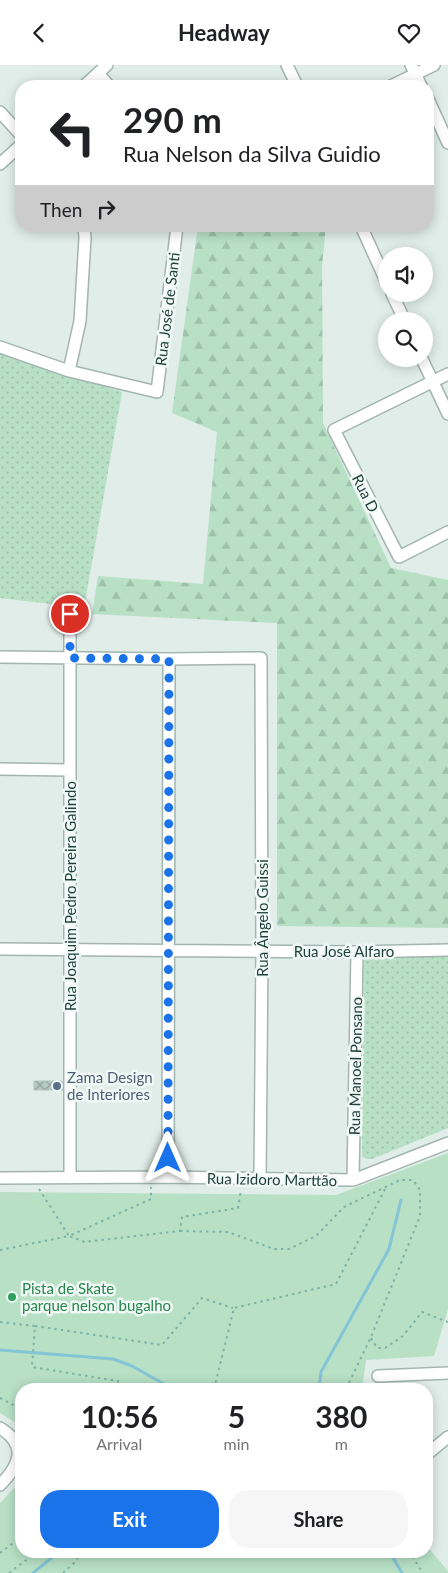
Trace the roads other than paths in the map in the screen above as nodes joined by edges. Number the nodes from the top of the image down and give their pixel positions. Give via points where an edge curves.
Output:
1 (287, 65) edge
2 (434, 65) edge
3 (103, 69) edge
4 (414, 70) edge
5 (91, 80) edge
6 (293, 80) edge
7 (400, 80) edge
8 (0, 112) edge
9 (434, 112) edge
10 (15, 128) edge
11 (448, 143) edge
12 (15, 150) edge
13 (0, 164) edge
14 (84, 232) edge
15 (176, 232) edge
16 (364, 232) edge
17 (378, 263) edge
18 (0, 347) edge
19 (426, 367) edge
20 (70, 371) junction
21 (448, 374) edge
22 (433, 382) junction
23 (448, 414) edge
24 (448, 532) edge
25 (70, 614) dead end
26 (0, 657) edge
27 (70, 658) junction
28 (169, 659) junction
29 (0, 769) edge
30 (70, 770) junction
31 (0, 949) edge
32 (70, 950) junction
33 (169, 950) junction
34 (448, 950) edge
35 (262, 951) junction
36 (356, 952) junction
37 (448, 1143) edge
38 (168, 1177) junction
39 (0, 1178) edge
40 (70, 1178) junction
41 (260, 1178) junction
42 (353, 1180) junction
43 (448, 1373) edge
44 (378, 1376) dead end
45 (0, 1428) edge
46 (448, 1437) edge
47 (15, 1441) edge
48 (433, 1449) edge
49 (15, 1466) edge
50 (0, 1485) edge

1 - 6 street
2 - 4 street
3 - 5 street
4 - 7 street
8 - 10 street
9 - 11 street
12 - 13 street
14 - 20 street via 80,321
15 - 20 street, Rua José de Santi via 156,392
16 - 17 street
18 - 20 street
19 - 22 street
21 - 22 street
22 - 23 street
22 - 24 street, Rua D via 334,430 398,557
25 - 27 street, Rua Joaquim Pedro Pereira Galindo
26 - 27 street
27 - 28 street
27 - 30 street, Rua Joaquim Pedro Pereira Galindo
28 - 33 street
28 - 35 street, Rua Ângelo Guissi via 261,658
29 - 30 street
30 - 32 street, Rua Joaquim Pedro Pereira Galindo
31 - 32 street, Rua José Alfaro
32 - 33 street, Rua José Alfaro
32 - 40 street, Rua Joaquim Pedro Pereira Galindo
33 - 35 street, Rua José Alfaro
33 - 38 street
34 - 36 street, Rua José Alfaro
35 - 36 street, Rua José Alfaro
35 - 41 street, Rua Ângelo Guissi
36 - 42 street, Rua Manoel Ponsano
37 - 42 street, Rua Izidoro Marttão
38 - 40 street, Rua Izidoro Marttão
38 - 41 street, Rua Izidoro Marttão
39 - 40 street, Rua Izidoro Marttão
41 - 42 street, Rua Izidoro Marttão
43 - 44 street
45 - 47 street
46 - 48 street
49 - 50 street

